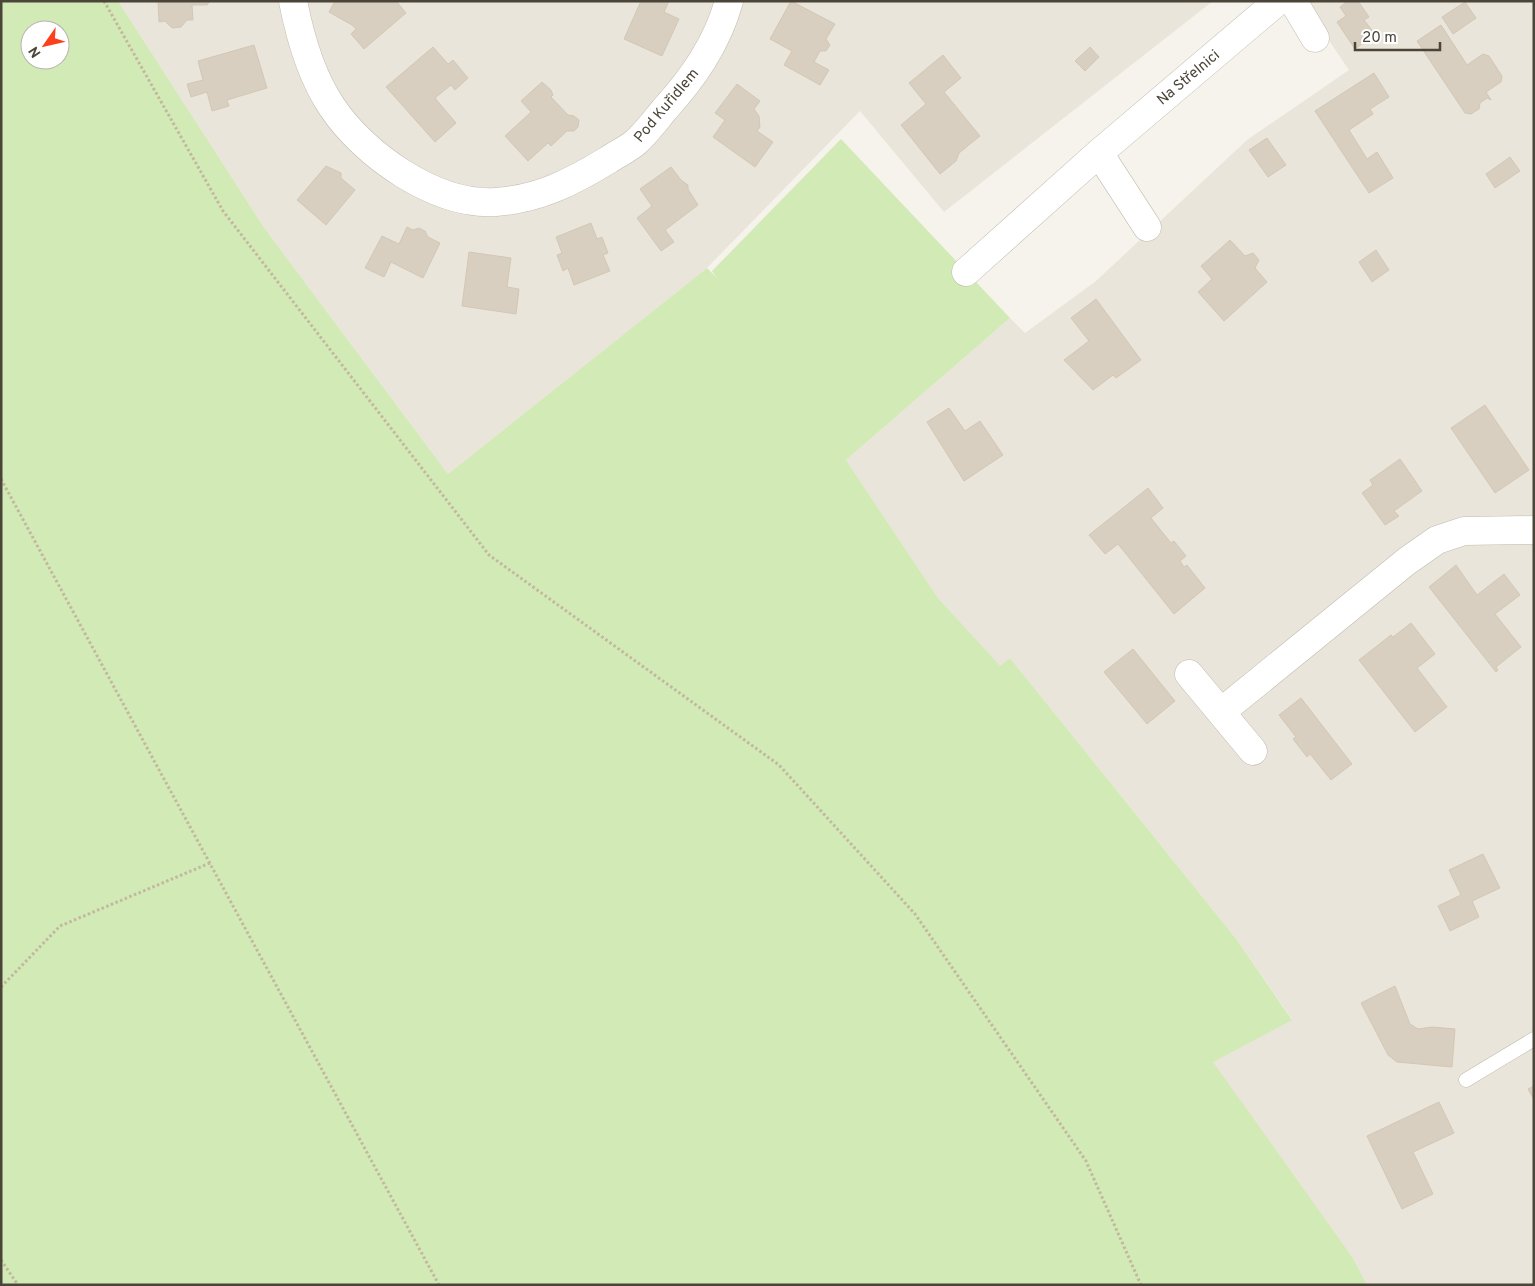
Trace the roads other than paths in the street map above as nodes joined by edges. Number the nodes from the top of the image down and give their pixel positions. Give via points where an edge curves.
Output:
1 (293, 1) edge
2 (729, 1) edge
3 (1278, 1) edge
4 (1293, 1) edge
5 (1315, 38) dead end
6 (1100, 153) junction
7 (1146, 227) dead end
8 (966, 272) dead end
9 (1534, 530) edge
10 (1188, 674) dead end
11 (1221, 712) junction
12 (1253, 751) dead end
13 (1534, 1039) edge
14 (1466, 1080) dead end

1 - 2 street, Pod Kuřidlem via 308,59 331,107 355,136 385,163 430,188 462,198 494,202 537,196 574,181 636,142 690,81 711,48
3 - 6 street, Na Střelnici
4 - 5 street
6 - 7 street
6 - 8 street, Na Střelnici
9 - 11 street via 1464,531 1437,540
10 - 11 street
11 - 12 street
13 - 14 lane

